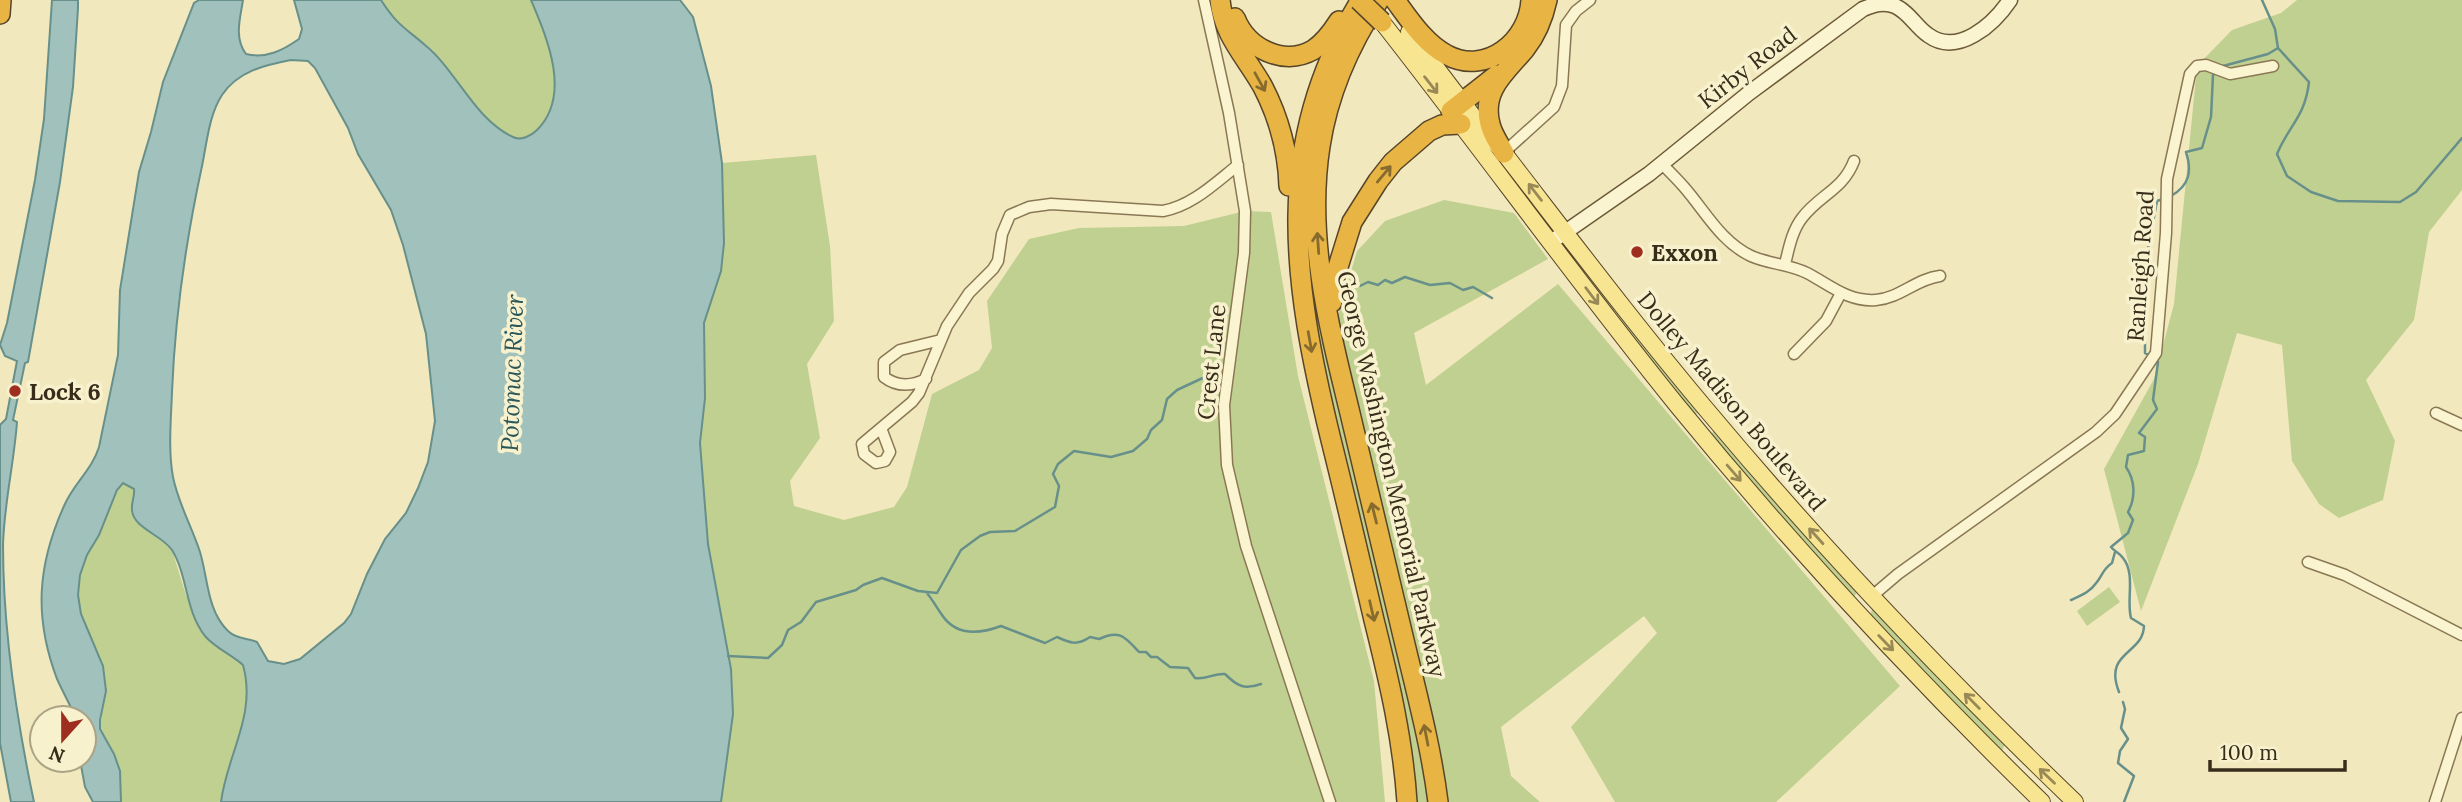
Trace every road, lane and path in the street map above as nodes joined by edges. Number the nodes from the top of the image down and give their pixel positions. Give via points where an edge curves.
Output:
1 (2, 0) edge
2 (1204, 0) edge
3 (1220, 0) edge
4 (1232, 0) edge
5 (1353, 0) edge
6 (1360, 0) edge
7 (1379, 0) edge
8 (1531, 0) edge
9 (1547, 0) edge
10 (1590, 0) edge
11 (2010, 0) edge
12 (1388, 12) edge
13 (0, 14) edge
14 (1511, 64) junction
15 (2273, 66) dead end
16 (1458, 112) junction
17 (1497, 158) junction
18 (1854, 161) dead end
19 (1662, 164) junction
20 (1238, 165) junction
21 (1565, 232) junction
22 (1550, 242) junction
23 (1298, 250) junction
24 (1785, 264) junction
25 (1940, 276) dead end
26 (1841, 293) junction
27 (940, 340) junction
28 (1335, 352) junction
29 (1794, 354) dead end
30 (926, 379) junction
31 (2436, 414) dead end
32 (1712, 416) junction
33 (2462, 425) edge
34 (881, 428) dead end
35 (1697, 429) junction
36 (2308, 562) dead end
37 (1871, 597) junction
38 (1856, 611) junction
39 (2462, 635) edge
40 (2462, 718) edge
41 (2020, 750) junction
42 (2004, 765) junction
43 (1330, 802) edge
44 (1407, 802) edge
45 (1438, 802) edge
46 (2042, 802) edge
47 (2075, 802) edge
48 (2435, 802) edge

1 - 13 highway
2 - 20 street, Crest Lane
3 -> 23 highway via 1230,35 1263,86 1279,126
4 - 5 highway via 1237,24 1250,41 1271,53 1290,56 1322,43
6 - 12 highway, bridge
6 - 23 highway, George Washington Memorial Parkway via 1330,58 1309,120 1298,193
7 - 12 highway, George Washington Memorial Parkway
8 - 12 highway via 1528,18 1515,40 1496,55 1474,61 1440,51
9 - 14 highway via 1534,36
10 - 17 street via 1566,24 1562,86 1554,107
11 - 19 main road, Kirby Road via 1979,32 1950,43 1926,35 1892,5 1863,9
12 - 16 main road, Dolley Madison Boulevard
28 -> 12 highway, George Washington Memorial Parkway via 1318,248 1316,204 1324,122 1350,50
14 - 16 highway
14 - 17 highway via 1488,101
15 - 37 street, Ranleigh Road via 2230,74 2206,65 2197,66 2190,74 2167,179 2158,346 2115,414
16 - 17 main road, Dolley Madison Boulevard
16 - 17 main road, Dolley Madison Boulevard
28 -> 16 highway via 1334,280 1358,210 1394,162
21 -> 17 main road, Dolley Madison Boulevard
17 - 22 main road, Dolley Madison Boulevard
18 - 24 street via 1845,180 1802,217
19 - 21 main road, Kirby Road
19 - 24 street via 1729,242 1751,256
20 - 27 street via 1174,209 1051,204 1017,211 1006,222 993,269 969,293
20 - 43 street, Crest Lane via 1246,236 1224,405 1227,465 1245,546
21 - 22 main road, Kirby Road
21 - 32 main road, Dolley Madison Boulevard
22 -> 35 main road, Dolley Madison Boulevard
23 -> 44 highway, George Washington Memorial Parkway via 1312,357 1394,705
24 - 26 street
25 - 26 street via 1879,300
26 - 29 street via 1826,321
27 - 30 street
27 - 30 street via 900,350 884,362 884,377 895,384
45 -> 28 highway, George Washington Memorial Parkway via 1424,724
30 - 34 street via 912,402
31 - 33 street
32 - 35 main road
37 -> 32 main road, Dolley Madison Boulevard
35 -> 38 main road, Dolley Madison Boulevard
36 - 39 street via 2345,575
37 - 38 main road
41 -> 37 main road, Dolley Madison Boulevard
38 -> 42 main road, Dolley Madison Boulevard
40 - 48 street
41 - 42 main road
47 -> 41 main road, Dolley Madison Boulevard
42 - 46 main road, Dolley Madison Boulevard

